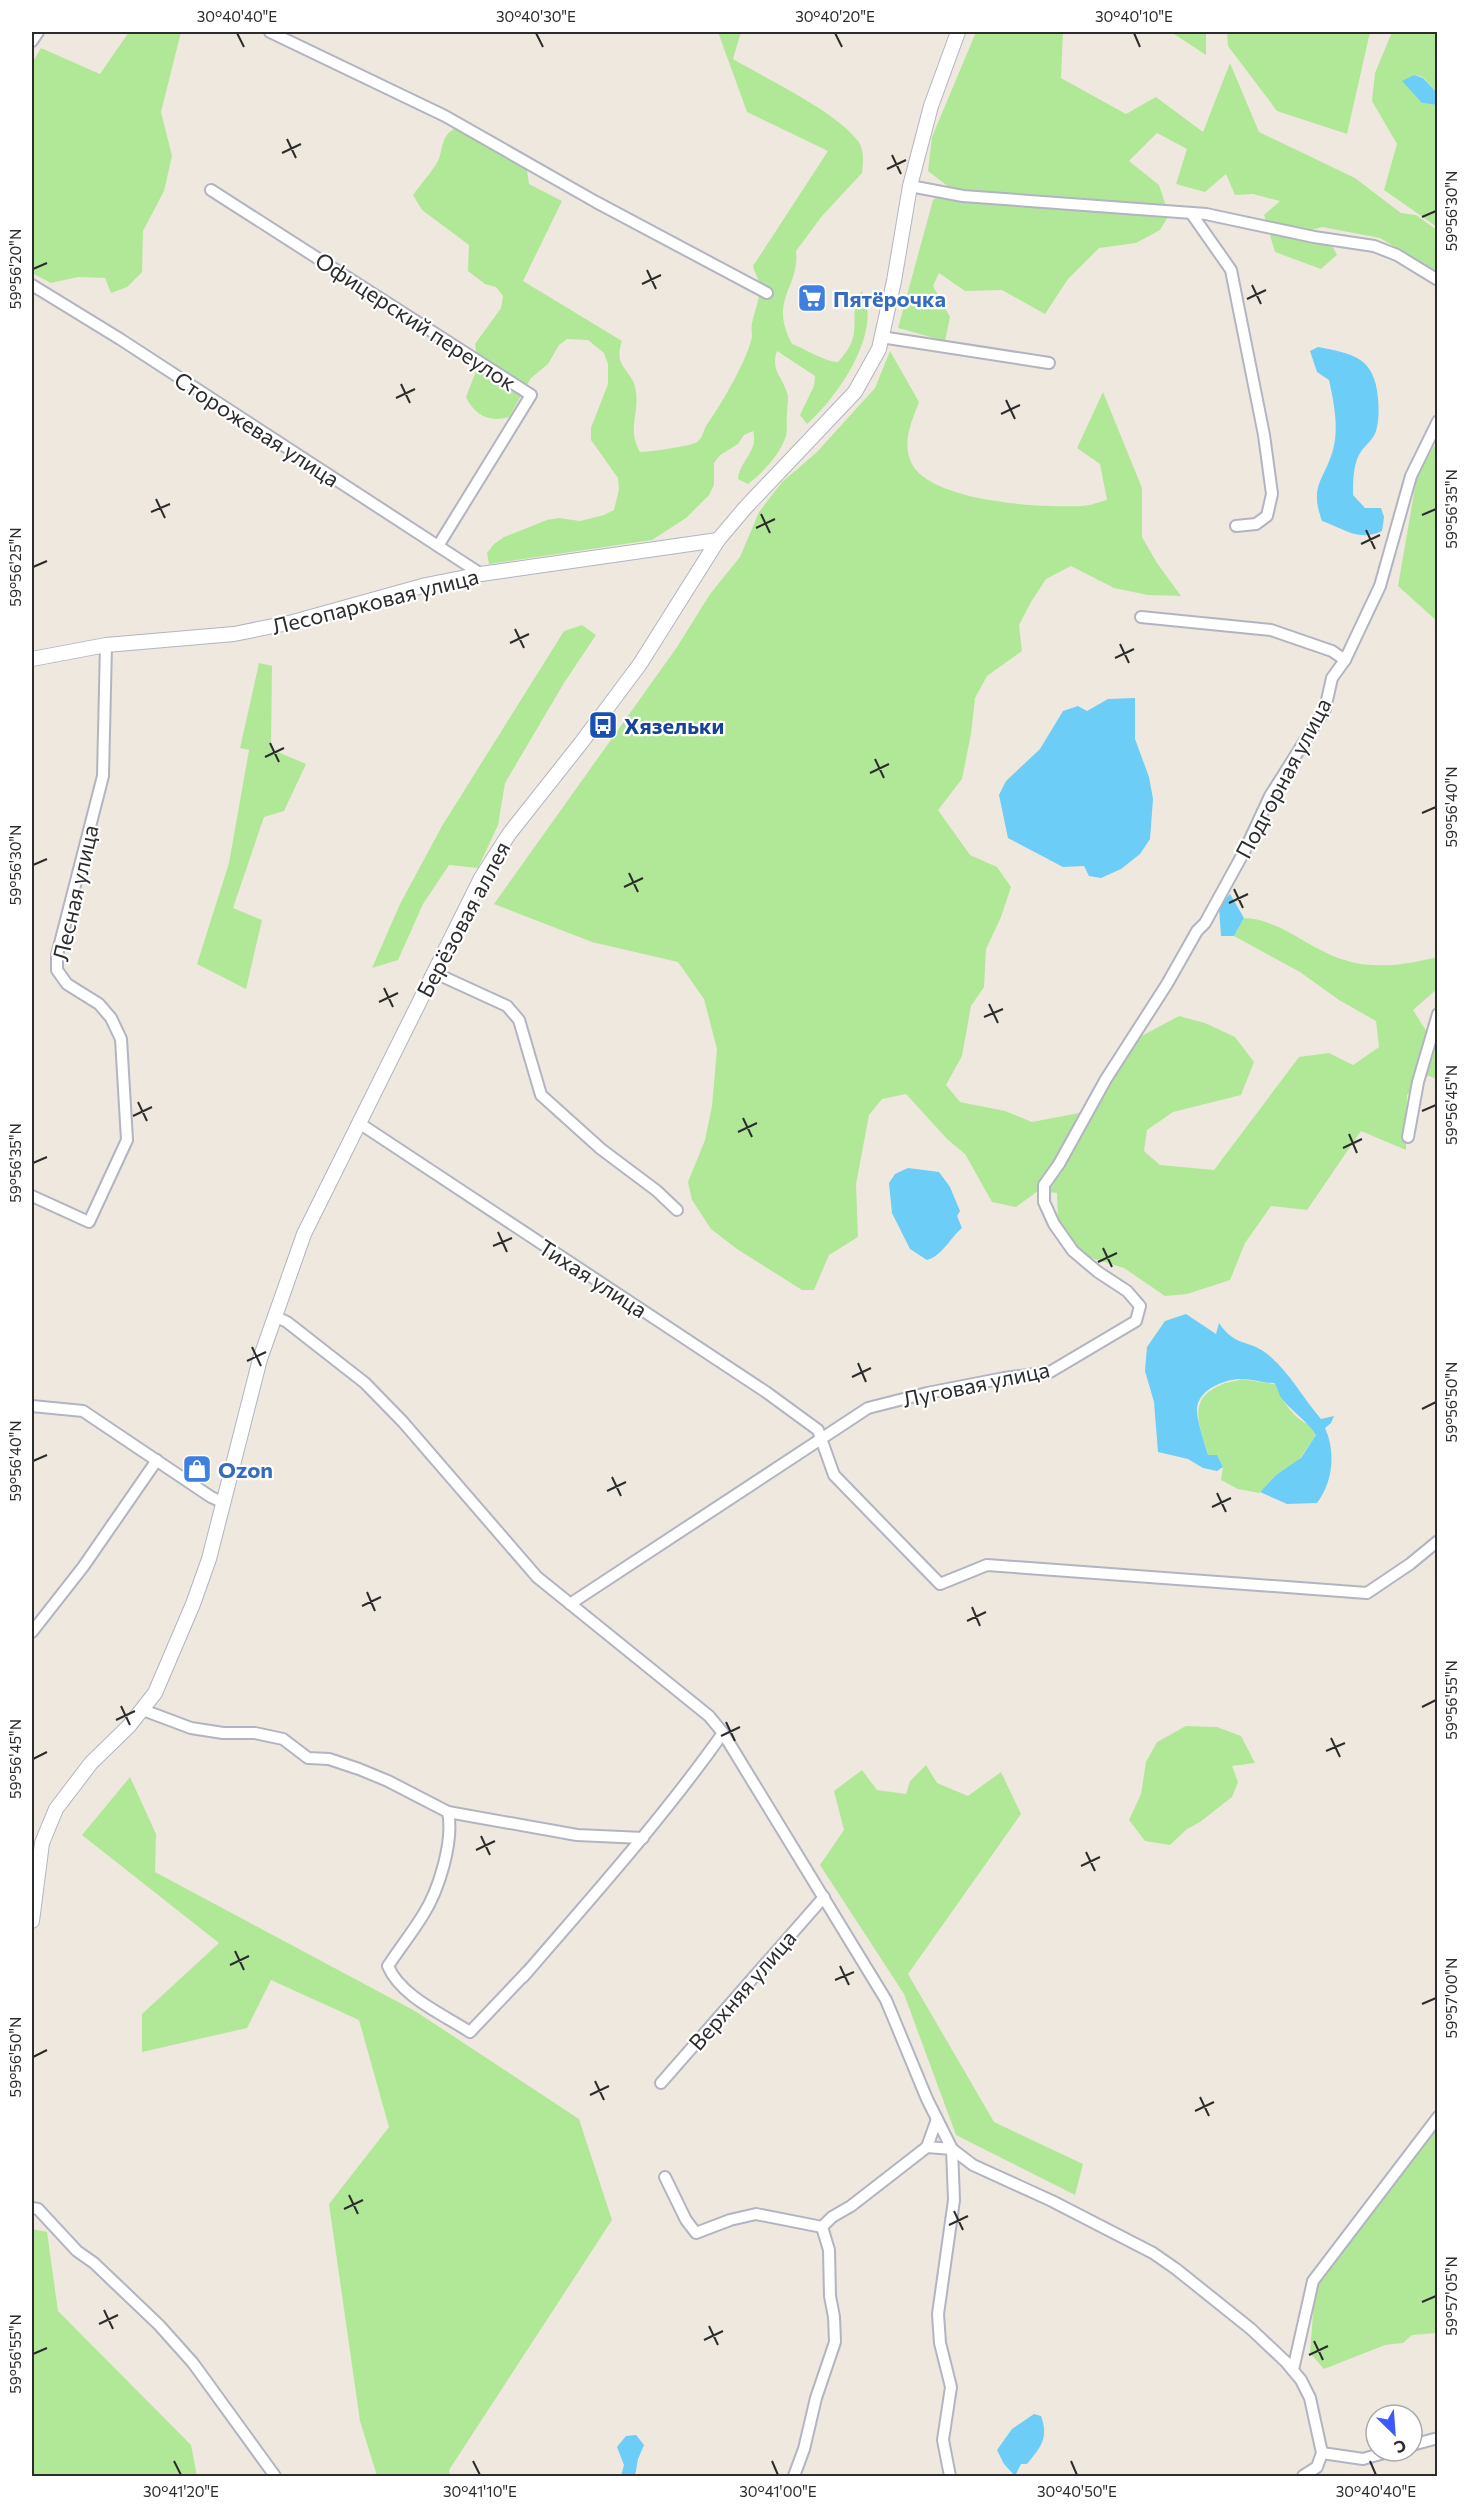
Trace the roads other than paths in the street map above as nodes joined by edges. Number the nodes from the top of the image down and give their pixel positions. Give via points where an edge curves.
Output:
1 (38, 32) edge
2 (270, 32) edge
3 (958, 32) edge
4 (32, 41) edge
5 (910, 186) junction
6 (212, 190) dead end
7 (1191, 213) junction
8 (1437, 280) edge
9 (32, 285) edge
10 (767, 292) dead end
11 (881, 337) junction
12 (1049, 363) dead end
13 (1437, 421) edge
14 (1236, 526) dead end
15 (718, 540) junction
16 (438, 546) junction
17 (481, 574) junction
18 (1141, 616) dead end
19 (105, 645) junction
20 (32, 659) edge
21 (1345, 660) junction
22 (1197, 932) joint
23 (435, 973) junction
24 (1437, 1014) edge
25 (359, 1123) junction
26 (1408, 1137) dead end
27 (32, 1196) edge
28 (677, 1210) dead end
29 (274, 1316) junction
30 (32, 1406) edge
31 (821, 1438) junction
32 (157, 1460) junction
33 (224, 1503) junction
34 (1437, 1541) edge
35 (570, 1604) junction
36 (32, 1632) edge
37 (143, 1710) junction
38 (723, 1733) junction
39 (448, 1812) junction
40 (643, 1838) junction
41 (824, 1897) junction
42 (32, 1921) edge
43 (661, 2083) dead end
44 (1437, 2117) edge
45 (937, 2119) junction
46 (927, 2147) junction
47 (952, 2149) junction
48 (665, 2177) dead end
49 (32, 2208) edge
50 (822, 2228) junction
51 (1293, 2370) junction
52 (1322, 2452) junction
53 (1364, 2459) edge
54 (275, 2476) edge
55 (794, 2476) edge
56 (950, 2476) edge
57 (1303, 2476) edge

1 - 4 street
2 - 10 street via 445,116 596,202
3 - 5 street, Берёзовая аллея via 931,106
5 - 7 street via 963,196
5 - 11 street, Берёзовая аллея
6 - 16 street, Офицерский переулок via 531,395
7 - 8 street via 1374,246 1397,255
7 - 14 street via 1231,270 1264,435 1272,494 1267,516 1256,524
9 - 16 street, Сторожевая улица
11 - 12 street
11 - 15 street, Берёзовая аллея via 879,349 855,392
13 - 21 street, Подгорная улица via 1411,476 1380,586
15 - 17 street, Лесопарковая улица
15 - 23 street, Берёзовая аллея via 640,664 508,834 481,878
16 - 17 street, Сторожевая улица
17 - 19 street, Лесопарковая улица via 234,634
18 - 21 street via 1271,630 1332,651
19 - 20 street, Лесопарковая улица
19 - 27 street, Лесная улица via 103,776 57,955 57,970 66,984 99,1005 111,1018 121,1039 127,1140 89,1222
21 - 22 street, Подгорная улица via 1332,678 1325,709 1270,796 1245,850
22 - 31 street, Луговая улица via 1044,1185 1044,1202 1054,1224 1073,1251 1127,1291 1140,1306 1136,1321 1050,1372 927,1393 868,1408
23 - 25 street, Берёзовая аллея
23 - 28 street via 507,1006 519,1020 541,1095
24 - 26 street
25 - 29 street, Берёзовая аллея via 304,1234
25 - 31 street, Тихая улица via 766,1392 818,1430
29 - 33 street, Берёзовая аллея
29 - 35 street via 365,1383 537,1577
30 - 32 street via 83,1411
31 - 34 street via 834,1475 940,1584 987,1565 1367,1593
31 - 35 street, Луговая улица
32 - 33 street
32 - 36 street via 83,1567
33 - 37 street, Берёзовая аллея via 193,1604 155,1693
35 - 38 street via 709,1716
37 - 39 street via 191,1728 283,1739 308,1758 329,1759 359,1769
37 - 42 street, Берёзовая аллея via 91,1763 56,1809 42,1843
38 - 40 street
38 - 41 street
39 - 40 street via 577,1835
39 - 40 street via 451,1825 447,1852 435,1888 424,1914 388,1966 413,1995 470,2032
41 - 43 street, Верхняя улица
41 - 45 street via 886,2000
44 - 51 street via 1313,2281
45 - 46 street
45 - 47 street
46 - 47 street
46 - 50 street
47 - 51 street via 973,2165 1153,2253 1251,2329
47 - 56 street via 954,2200 938,2314 940,2343 951,2387 943,2440
48 - 50 street via 696,2233 756,2214
49 - 54 street via 38,2209 77,2251 159,2325 193,2363
50 - 55 street via 830,2250 835,2342
51 - 52 street via 1310,2398
52 - 53 street
52 - 57 street via 1317,2467

